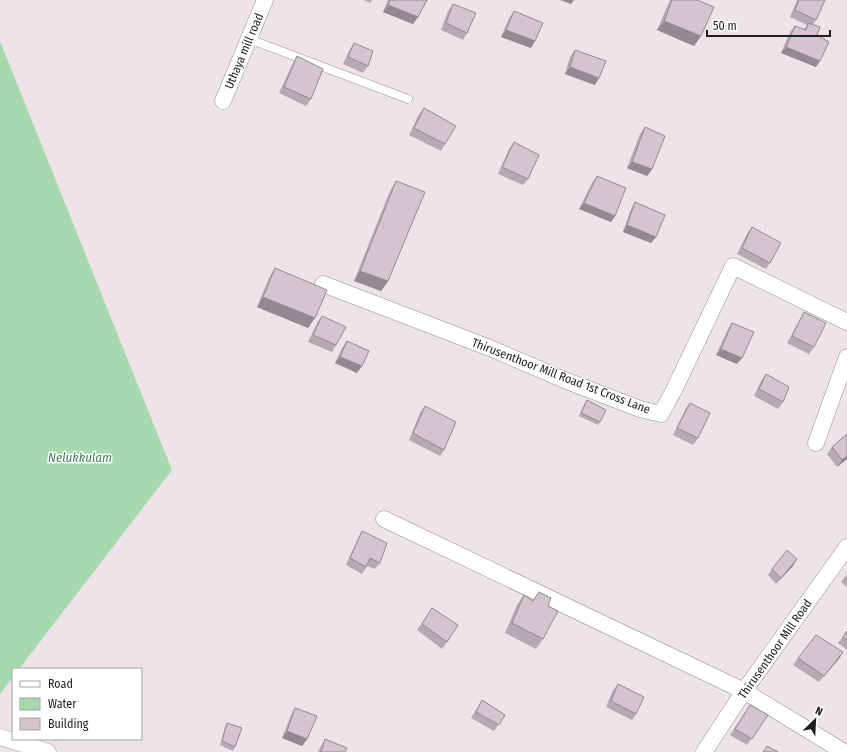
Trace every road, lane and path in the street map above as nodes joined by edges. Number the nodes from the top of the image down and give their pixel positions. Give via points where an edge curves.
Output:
1 (265, 0) edge
2 (249, 38) junction
3 (408, 99) dead end
4 (223, 101) dead end
5 (323, 284) dead end
6 (847, 322) edge
7 (847, 357) edge
8 (816, 443) dead end
9 (384, 519) dead end
10 (847, 547) edge
11 (744, 691) junction
12 (0, 737) edge
13 (48, 752) edge
14 (704, 752) edge
15 (844, 752) edge

1 - 2 street, Uthaya mill road
2 - 3 lane
2 - 4 street, Uthaya mill road
5 - 6 street, Thirusenthoor Mill Road 1st Cross Lane via 490,348 567,381 640,409 661,414 733,266
7 - 8 street
9 - 11 street
10 - 11 street, Thirusenthoor Mill Road
11 - 14 street, Thirusenthoor Mill Road
11 - 15 street
12 - 13 street

